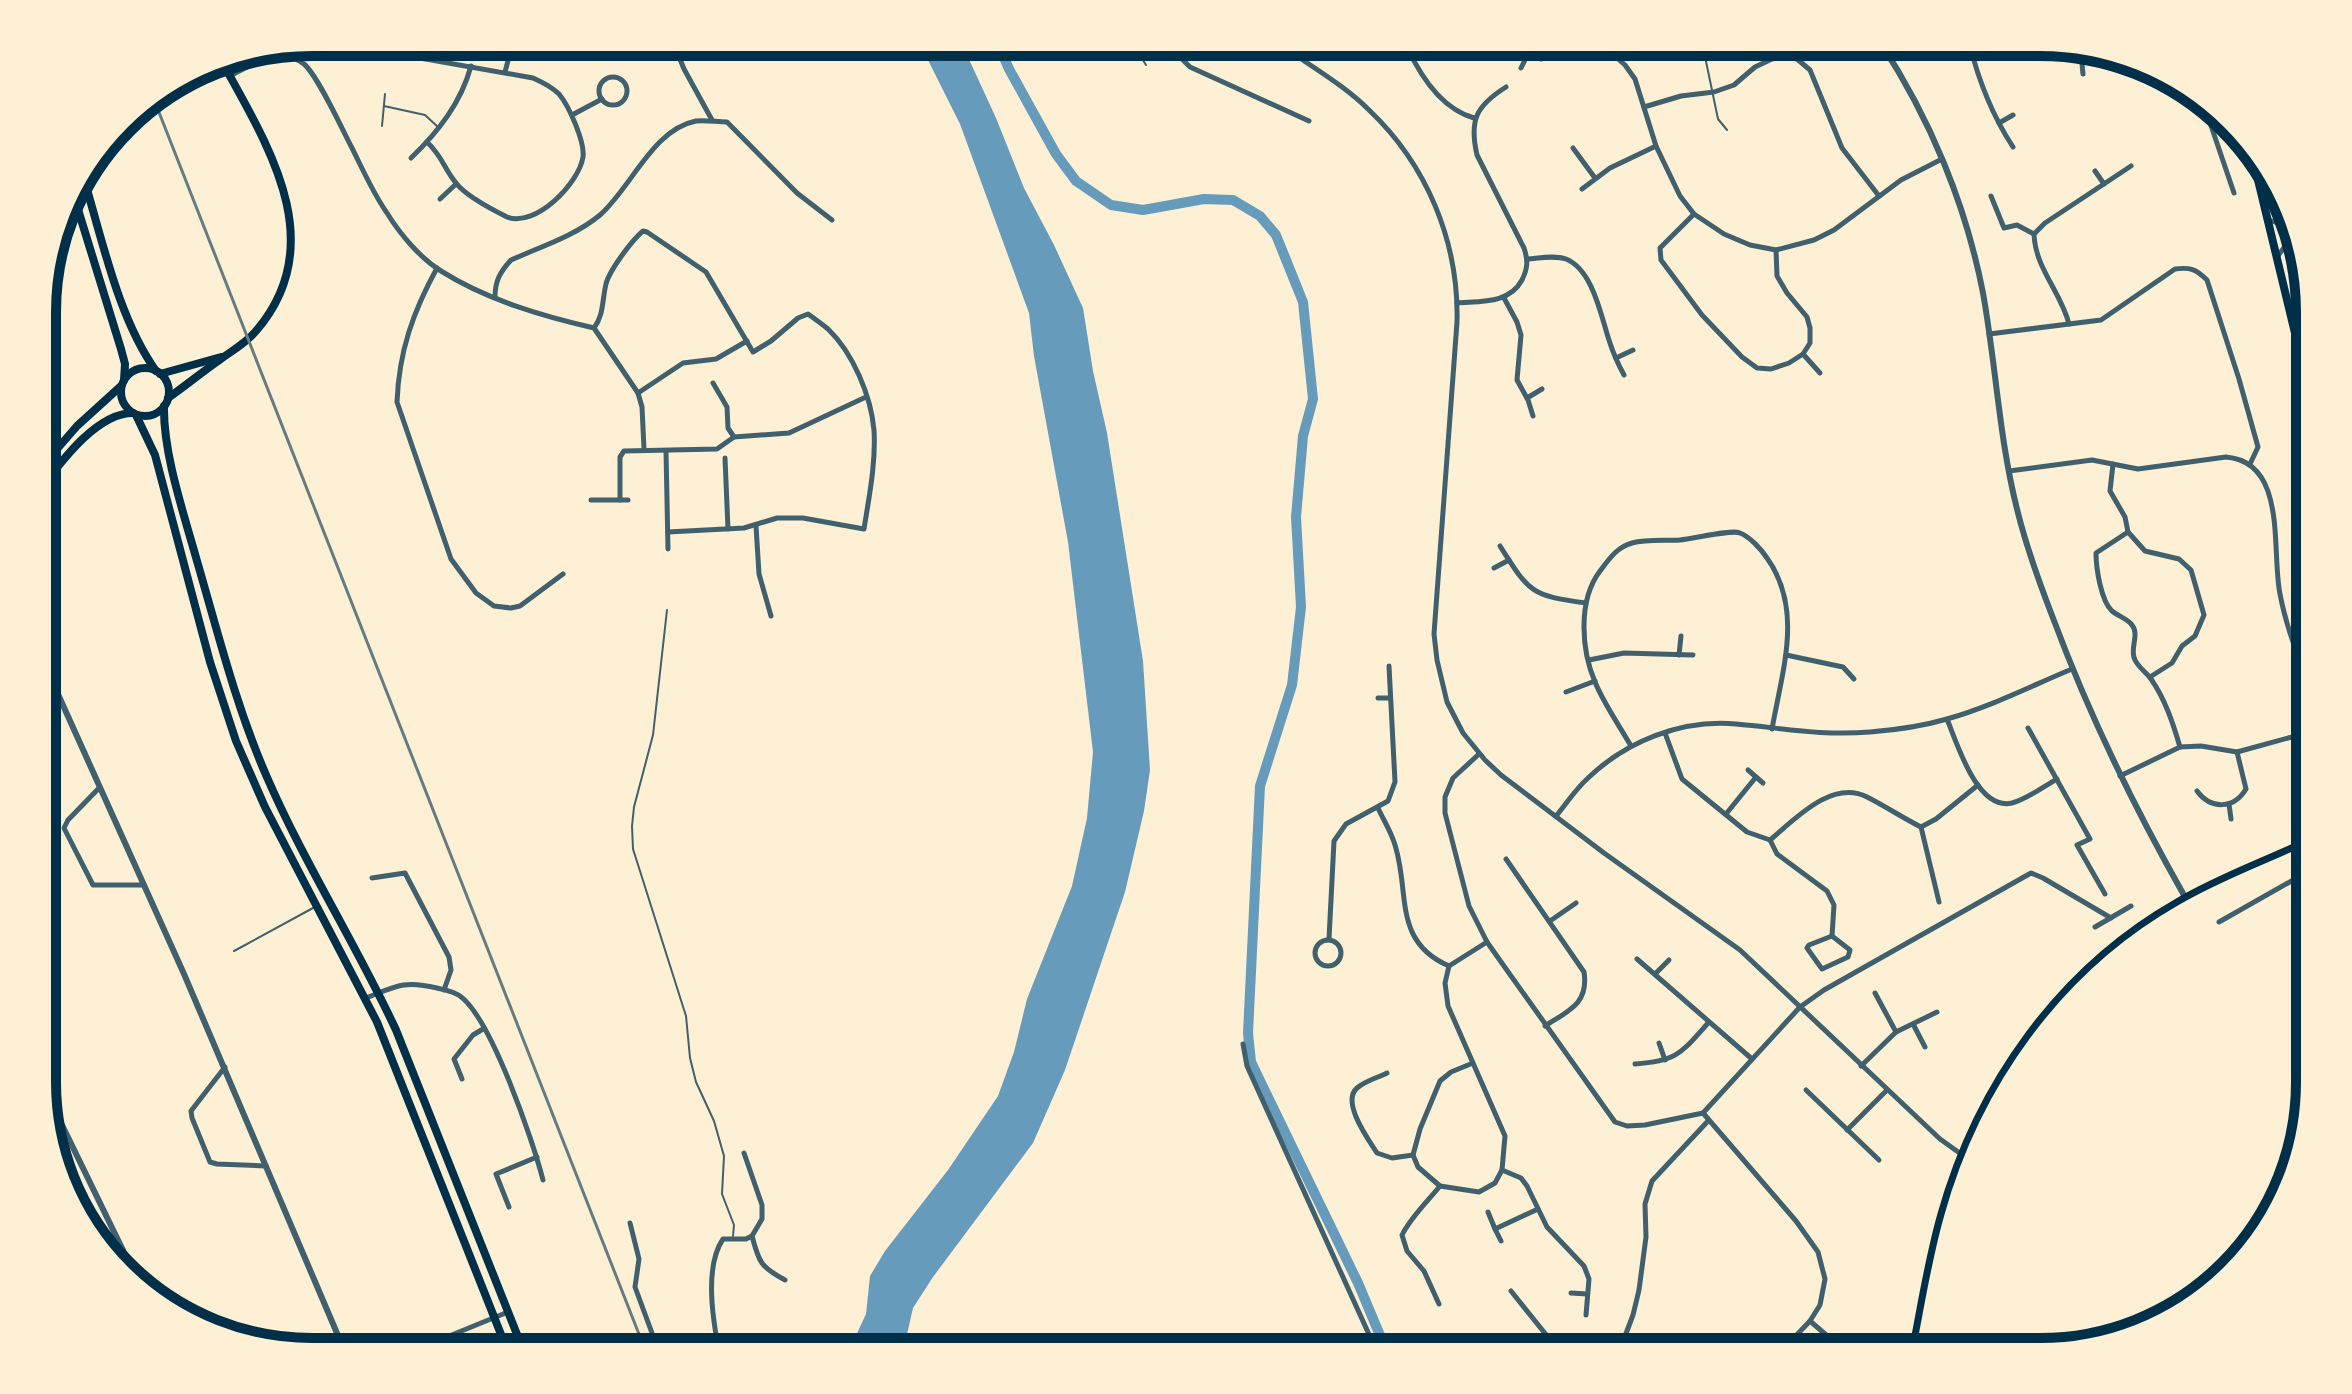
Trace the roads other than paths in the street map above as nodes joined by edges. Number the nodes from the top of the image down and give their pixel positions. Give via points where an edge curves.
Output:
1 (409, 56) edge
2 (509, 56) edge
3 (679, 56) edge
4 (1141, 56) edge
5 (1180, 56) edge
6 (1297, 56) edge
7 (1411, 56) edge
8 (1527, 56) edge
9 (1534, 56) edge
10 (1615, 56) edge
11 (1705, 56) edge
12 (1785, 56) joint
13 (1890, 56) edge
14 (1973, 56) edge
15 (288, 57) edge
16 (1541, 59) dead end
17 (2083, 60) edge
18 (255, 63) edge
19 (1146, 65) dead end
20 (471, 66) junction
21 (1521, 68) dead end
22 (227, 71) edge
23 (505, 72) junction
24 (2083, 74) dead end
25 (230, 76) junction
26 (1506, 87) dead end
27 (1714, 92) junction
28 (385, 94) dead end
29 (602, 99) junction
30 (384, 106) junction
31 (1644, 107) junction
32 (572, 115) junction
33 (2013, 115) dead end
34 (1474, 118) junction
35 (713, 121) junction
36 (1309, 121) dead end
37 (2209, 121) edge
38 (1999, 123) junction
39 (382, 126) dead end
40 (439, 128) junction
41 (1727, 130) dead end
42 (427, 142) junction
43 (1656, 146) junction
44 (2013, 147) dead end
45 (1573, 148) dead end
46 (411, 158) dead end
47 (1942, 159) junction
48 (2131, 166) dead end
49 (2095, 171) dead end
50 (2258, 177) edge
51 (1595, 178) junction
52 (456, 184) junction
53 (2104, 184) junction
54 (1582, 189) dead end
55 (87, 190) edge
56 (2234, 193) dead end
57 (1879, 196) junction
58 (1991, 196) dead end
59 (440, 199) dead end
60 (77, 211) edge
61 (1694, 214) junction
62 (832, 220) dead end
63 (2268, 220) junction
64 (2279, 224) edge
65 (2034, 234) junction
66 (2286, 244) edge
67 (1776, 250) junction
68 (2277, 257) junction
69 (1528, 259) junction
70 (437, 268) junction
71 (495, 297) junction
72 (1504, 298) junction
73 (1457, 303) junction
74 (2069, 324) junction
75 (594, 328) junction
76 (2295, 332) edge
77 (1988, 334) junction
78 (747, 341) junction
79 (1633, 350) dead end
80 (1803, 354) junction
81 (223, 357) junction
82 (1616, 358) junction
83 (158, 372) junction
84 (1820, 373) dead end
85 (1624, 375) dead end
86 (123, 383) junction
87 (713, 383) dead end
88 (1542, 389) dead end
89 (638, 393) junction
90 (866, 397) junction
91 (1527, 398) junction
92 (166, 402) junction
93 (135, 414) junction
94 (1533, 416) dead end
95 (734, 437) junction
96 (644, 449) junction
97 (56, 450) edge
98 (666, 451) junction
99 (725, 458) dead end
100 (2113, 464) junction
101 (2250, 464) junction
102 (56, 470) edge
103 (2008, 471) junction
104 (591, 500) dead end
105 (620, 500) junction
106 (628, 500) dead end
107 (756, 526) junction
108 (728, 529) junction
109 (668, 532) junction
110 (2128, 532) junction
111 (1500, 546) dead end
112 (668, 549) dead end
113 (1509, 560) junction
114 (1494, 568) dead end
115 (563, 574) dead end
116 (1586, 603) junction
117 (667, 610) dead end
118 (771, 616) dead end
119 (1681, 636) dead end
120 (2295, 645) edge
121 (1679, 655) junction
122 (1693, 655) dead end
123 (1786, 655) junction
124 (1589, 660) junction
125 (1389, 666) dead end
126 (2072, 669) junction
127 (2150, 677) junction
128 (1854, 679) dead end
129 (1595, 681) junction
130 (56, 689) edge
131 (1566, 692) dead end
132 (1378, 698) dead end
133 (1390, 698) junction
134 (1947, 719) junction
135 (2028, 728) dead end
136 (1772, 729) junction
137 (1665, 733) junction
138 (2295, 736) edge
139 (1631, 746) junction
140 (2180, 747) junction
141 (2237, 752) junction
142 (1479, 754) junction
143 (1748, 770) dead end
144 (2120, 776) junction
145 (1756, 777) junction
146 (2057, 779) junction
147 (1763, 783) dead end
148 (1978, 785) junction
149 (100, 786) junction
150 (2197, 791) dead end
151 (2229, 804) junction
152 (1378, 808) junction
153 (1726, 814) junction
154 (1556, 816) junction
155 (2231, 819) dead end
156 (1921, 827) junction
157 (1770, 840) junction
158 (2295, 846) edge
159 (1506, 859) dead end
160 (372, 878) dead end
161 (2295, 879) edge
162 (144, 885) junction
163 (2105, 894) dead end
164 (2185, 897) junction
165 (1939, 902) dead end
166 (1576, 903) dead end
167 (317, 905) junction
168 (2131, 906) dead end
169 (2111, 918) junction
170 (1550, 921) junction
171 (2219, 922) dead end
172 (2095, 927) dead end
173 (1832, 936) junction
174 (1329, 939) junction
175 (1487, 942) junction
176 (234, 951) dead end
177 (1637, 959) dead end
178 (1669, 960) dead end
179 (1449, 966) junction
180 (1655, 974) junction
181 (444, 990) junction
182 (379, 993) junction
183 (1875, 993) dead end
184 (366, 998) junction
185 (1800, 1007) junction
186 (1937, 1012) dead end
187 (1709, 1022) junction
188 (1913, 1024) junction
189 (1545, 1026) junction
190 (483, 1029) junction
191 (1896, 1032) junction
192 (1659, 1043) dead end
193 (1243, 1044) dead end
194 (1925, 1047) dead end
195 (1752, 1059) junction
196 (1665, 1060) junction
197 (1473, 1063) junction
198 (1635, 1064) dead end
199 (1861, 1066) junction
200 (225, 1067) junction
201 (1387, 1073) dead end
202 (462, 1079) dead end
203 (1806, 1090) dead end
204 (1887, 1090) junction
205 (1703, 1113) junction
206 (59, 1118) edge
207 (1708, 1121) junction
208 (1847, 1130) junction
209 (744, 1153) dead end
210 (1961, 1154) junction
211 (1413, 1155) junction
212 (537, 1157) junction
213 (1879, 1160) dead end
214 (266, 1166) junction
215 (1502, 1170) junction
216 (543, 1180) dead end
217 (1440, 1186) junction
218 (509, 1207) dead end
219 (1538, 1209) junction
220 (1488, 1212) dead end
221 (630, 1223) dead end
222 (1495, 1229) junction
223 (752, 1236) junction
224 (733, 1237) junction
225 (1501, 1241) dead end
226 (127, 1258) edge
227 (785, 1280) dead end
228 (1511, 1291) dead end
229 (1571, 1293) dead end
230 (1587, 1294) junction
231 (1439, 1304) dead end
232 (508, 1312) junction
233 (1586, 1315) dead end
234 (495, 1318) junction
235 (1810, 1321) junction
236 (1370, 1337) edge
237 (1548, 1337) edge
238 (1625, 1337) edge
239 (1795, 1337) edge
240 (1830, 1337) edge
241 (1915, 1337) edge
242 (339, 1338) edge
243 (445, 1338) edge
244 (502, 1338) edge
245 (518, 1338) edge
246 (654, 1338) edge
247 (716, 1338) edge

1 - 20 street
2 - 23 street
3 - 35 street
4 - 19 lane
5 - 36 street via 1190,67
6 - 73 street via 1369,109 1401,145 1435,202 1450,249
7 - 34 street via 1446,102
8 - 21 street
9 - 16 street
10 - 31 street via 1635,79
11 - 27 lane
12 - 27 street via 1763,62 1734,85
12 - 57 street via 1810,70 1842,148
13 - 47 street
14 - 38 street
15 - 70 street via 305,65 387,214
17 - 24 street
18 - 25 street
20 - 23 street
20 - 40 street via 455,106
22 - 25 main road
23 - 32 street via 546,84
25 - 81 main road via 283,185 290,251 283,288 272,309 254,333
26 - 34 street
27 - 31 street
27 - 41 lane via 1718,119
28 - 30 lane
29 - 29 street via 605,79 625,85 622,101 609,104
29 - 32 street
30 - 39 lane
30 - 40 lane via 425,115
31 - 43 street
32 - 52 street via 583,147 581,165 539,213 509,217
33 - 38 street
34 - 69 street via 1477,155
35 - 62 street via 727,122 797,193
35 - 71 street via 672,132 602,214 511,260 495,284
37 - 56 street
38 - 44 street
40 - 42 street
42 - 46 street
42 - 52 street
43 - 51 street
43 - 61 street
45 - 51 street
47 - 57 street
47 - 77 street via 1968,233
48 - 53 street
49 - 53 street
50 - 63 main road
51 - 54 street
52 - 59 street
53 - 65 street
55 - 83 main road via 131,330
57 - 67 street via 1834,230
58 - 65 street via 2004,228 2017,225
60 - 86 main road via 125,364
61 - 67 street via 1724,234
61 - 80 street via 1660,248 1661,260 1702,315 1757,368 1771,369
63 - 64 street
63 - 68 main road
65 - 74 street via 2036,254
66 - 68 street
67 - 80 street via 1777,276 1810,328
68 - 76 main road
69 - 72 street via 1520,284
69 - 82 street via 1566,259 1580,269
70 - 71 street
70 - 115 street via 406,339 397,402 451,559 485,601 502,608 520,606
71 - 75 street
72 - 73 street
72 - 91 street via 1521,335 1517,380
73 - 142 street via 1434,634 1447,702
74 - 77 street
74 - 101 street via 2101,320 2175,269 2189,267 2200,273 2207,280 2258,447
75 - 78 street via 609,275 643,231 706,272
75 - 89 street
77 - 103 street
78 - 89 street via 716,359 683,363
78 - 90 street via 753,352 808,314 846,352
79 - 82 street
80 - 84 street
81 - 83 main road
81 - 92 main road
82 - 85 street
83 - 86 main road via 139,369
83 - 92 main road via 168,384
86 - 93 main road via 123,402
86 - 97 main road
87 - 95 street via 727,407
88 - 91 street
89 - 96 street
90 - 95 street via 789,433
90 - 107 street via 874,430 864,529 803,518 777,518
91 - 94 street
92 - 93 main road via 152,415
92 - 182 main road via 165,433 178,486 246,725 278,802
93 - 102 main road via 122,413 95,428
93 - 167 main road via 155,455 217,687 255,788
95 - 98 street via 717,449
96 - 98 street
96 - 105 street via 621,453
98 - 109 street
99 - 108 street
100 - 101 street via 2138,469 2226,457
100 - 103 street via 2092,460
100 - 110 street via 2110,491
101 - 120 street via 2259,472 2273,507 2276,576
103 - 126 street via 2028,552
104 - 105 street
105 - 106 street
107 - 108 street
107 - 118 street via 759,574
108 - 109 street
109 - 112 street
110 - 127 street via 2096,553 2096,567 2103,599 2135,629 2132,655
110 - 127 street via 2145,551 2179,559 2191,570 2204,615 2195,636 2172,663
111 - 113 street
113 - 114 street
113 - 116 street via 1523,582 1539,593
116 - 123 street via 1591,583 1610,557 1633,542 1740,532 1761,549 1779,579 1789,626
116 - 124 street
117 - 224 lane via 653,735 634,807 633,849 686,1016 696,1082 724,1156 722,1194
119 - 121 street
121 - 122 street
121 - 124 street via 1624,653
123 - 128 street via 1843,667
123 - 136 street
124 - 129 street
125 - 133 street
126 - 134 street
126 - 144 street
127 - 140 street
129 - 131 street
129 - 139 street
130 - 149 street
132 - 133 street
133 - 152 street via 1395,782 1388,801
134 - 136 street via 1827,735
134 - 148 street
135 - 146 street
136 - 137 street via 1701,724
137 - 139 street
137 - 153 street via 1682,779
138 - 141 street
139 - 154 street via 1585,780
140 - 141 street
140 - 144 street
141 - 151 street via 2246,789
142 - 154 street
142 - 175 street via 1453,778 1445,813 1469,906
143 - 145 street
144 - 164 street
145 - 147 street
145 - 153 street
146 - 148 street via 2011,803 1989,799
146 - 163 street via 2090,839 2077,845
148 - 156 street
149 - 162 street
149 - 162 street via 64,828 93,885
150 - 151 street via 2208,802
151 - 155 street
152 - 174 street via 1346,824 1334,841
152 - 179 street via 1394,843 1412,935 1422,949
153 - 157 street via 1747,832
154 - 185 street via 1740,950
156 - 157 street via 1864,795 1837,793
156 - 165 street
157 - 173 street via 1777,854 1827,891 1834,905
158 - 164 main road
159 - 170 street
160 - 181 street via 405,873 449,957
161 - 171 street
162 - 200 street
164 - 210 main road via 2120,940 2056,1000 1991,1090
166 - 170 street
167 - 176 lane
167 - 184 main road
168 - 169 street
169 - 172 street
169 - 185 street via 2031,873
170 - 189 street via 1584,972 1585,982 1580,1002
173 - 173 street via 1850,954 1822,969 1807,948
174 - 174 street via 1339,944 1341,955 1328,966 1320,964 1314,952 1317,944
175 - 179 street
175 - 189 street
177 - 180 street
178 - 180 street
179 - 197 street via 1448,1006
180 - 187 street
181 - 182 street via 414,983
181 - 190 street via 462,998
182 - 184 street
182 - 232 main road
183 - 191 street
184 - 234 main road
185 - 195 street
185 - 199 street
186 - 188 street
187 - 195 street
187 - 196 street via 1682,1052
188 - 191 street
188 - 194 street
189 - 205 street via 1615,1122 1645,1125
190 - 202 street via 454,1059
190 - 212 street
191 - 199 street
192 - 196 street
193 - 236 street via 1247,1066
195 - 205 street
196 - 198 street
197 - 211 street via 1440,1081
197 - 215 street via 1505,1136
199 - 204 street
200 - 214 street
200 - 214 street via 191,1111 208,1159
201 - 211 street via 1356,1089 1351,1105 1377,1153 1392,1158
203 - 208 street
204 - 208 street
204 - 210 street
205 - 207 street
206 - 226 street
207 - 235 street via 1818,1252 1825,1279 1820,1305
207 - 238 street via 1652,1181 1645,1204 1639,1290
208 - 213 street
209 - 223 street via 762,1205 762,1219
210 - 241 main road via 1938,1225
211 - 217 street via 1418,1167
212 - 216 street
212 - 218 street via 496,1174
214 - 242 street
215 - 217 street via 1495,1183 1479,1192
215 - 219 street via 1521,1178
217 - 231 street via 1402,1235
219 - 222 street
219 - 230 street via 1547,1227 1584,1266
220 - 222 street
221 - 246 street via 639,1259 635,1287
222 - 225 street
223 - 224 street
223 - 227 street via 766,1270
224 - 247 street via 723,1239 712,1263
228 - 237 street
229 - 230 street
230 - 233 street
232 - 234 street
232 - 245 main road
234 - 243 street
234 - 244 main road
235 - 239 street
235 - 240 street

